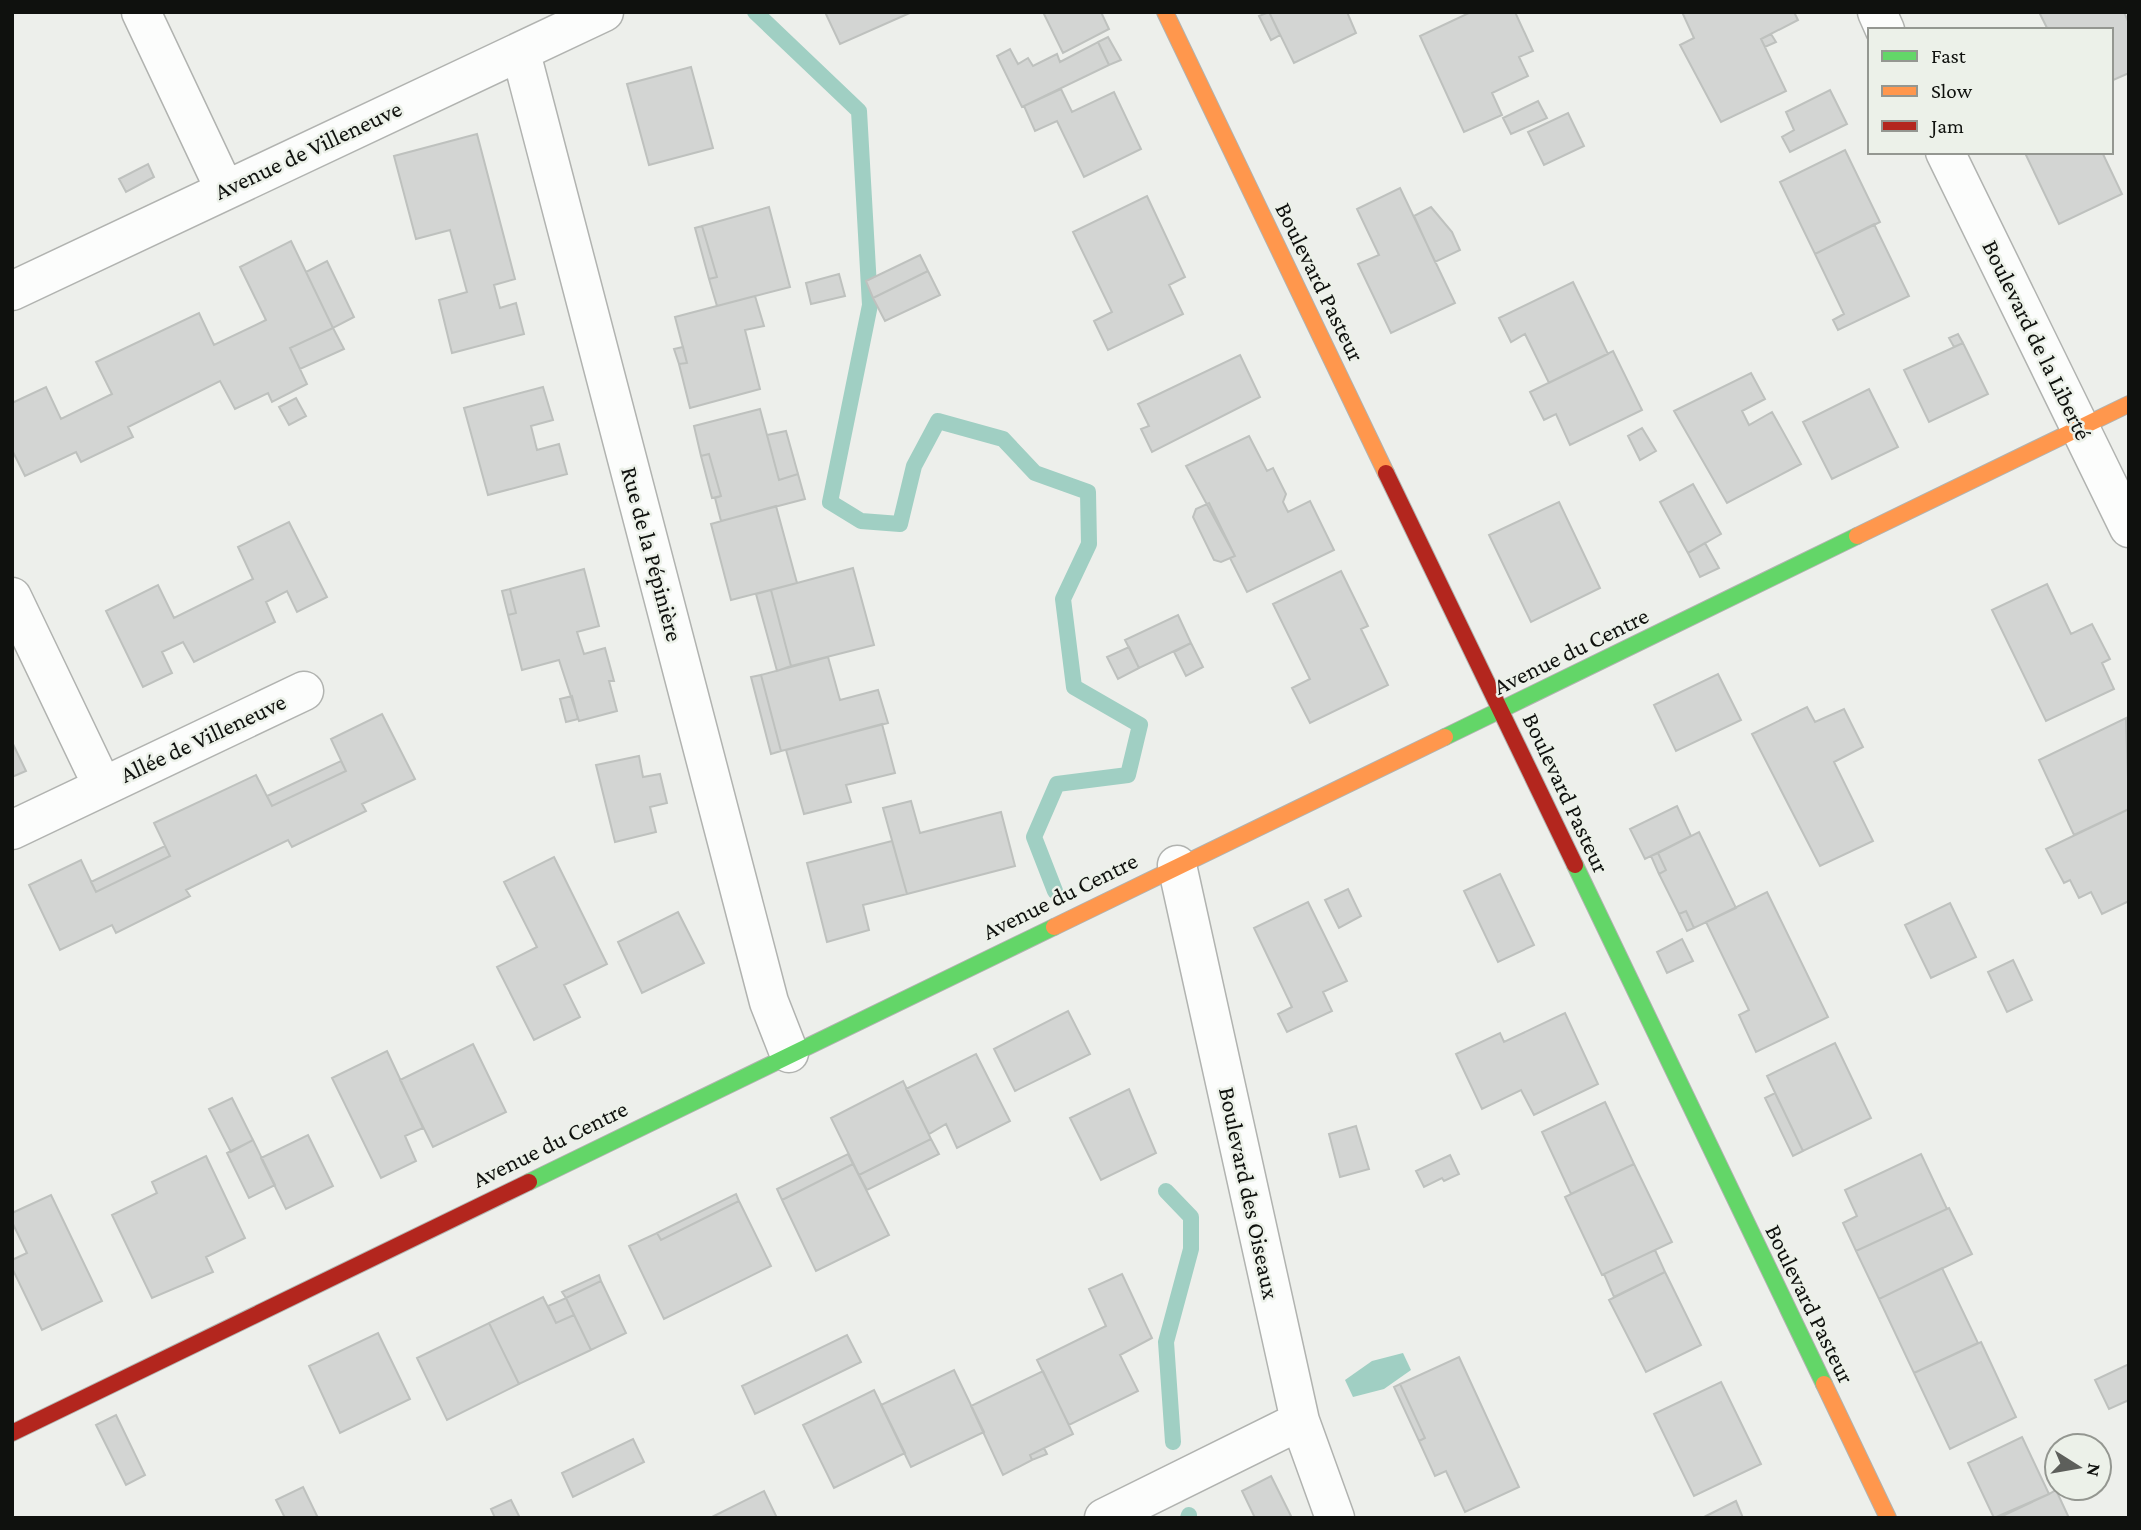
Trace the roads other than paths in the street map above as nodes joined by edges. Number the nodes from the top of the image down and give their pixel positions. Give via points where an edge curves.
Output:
1 (141, 12) edge
2 (604, 12) edge
3 (1165, 12) edge
4 (1877, 12) edge
5 (1884, 28) edge
6 (521, 53) junction
7 (1946, 154) edge
8 (224, 188) junction
9 (12, 291) edge
10 (2129, 404) edge
11 (2080, 427) junction
12 (2129, 528) edge
13 (12, 597) edge
14 (304, 691) dead end
15 (1502, 711) junction
16 (102, 785) junction
17 (12, 830) edge
18 (1177, 865) junction
19 (789, 1053) junction
20 (1300, 1421) junction
21 (12, 1433) edge
22 (1104, 1518) edge
23 (1335, 1518) edge
24 (1888, 1518) edge

1 - 8 street
2 - 6 street, Avenue de Villeneuve
3 - 15 street, Boulevard Pasteur
4 - 5 street
6 - 8 street, Avenue de Villeneuve
6 - 19 street, Rue de la Pépinière via 769,1002
7 - 11 street, Boulevard de la Liberté
8 - 9 street, Avenue de Villeneuve
10 - 11 street, Avenue du Centre
11 - 12 street, Boulevard de la Liberté
11 - 15 street, Avenue du Centre
13 - 16 street, Allée de Villeneuve
14 - 16 street, Allée de Villeneuve
15 - 18 street, Avenue du Centre
15 - 24 street, Boulevard Pasteur
16 - 17 street, Allée de Villeneuve
18 - 19 street, Avenue du Centre
18 - 20 street, Boulevard des Oiseaux
19 - 21 street, Avenue du Centre
20 - 22 street
20 - 23 street, Boulevard des Oiseaux

